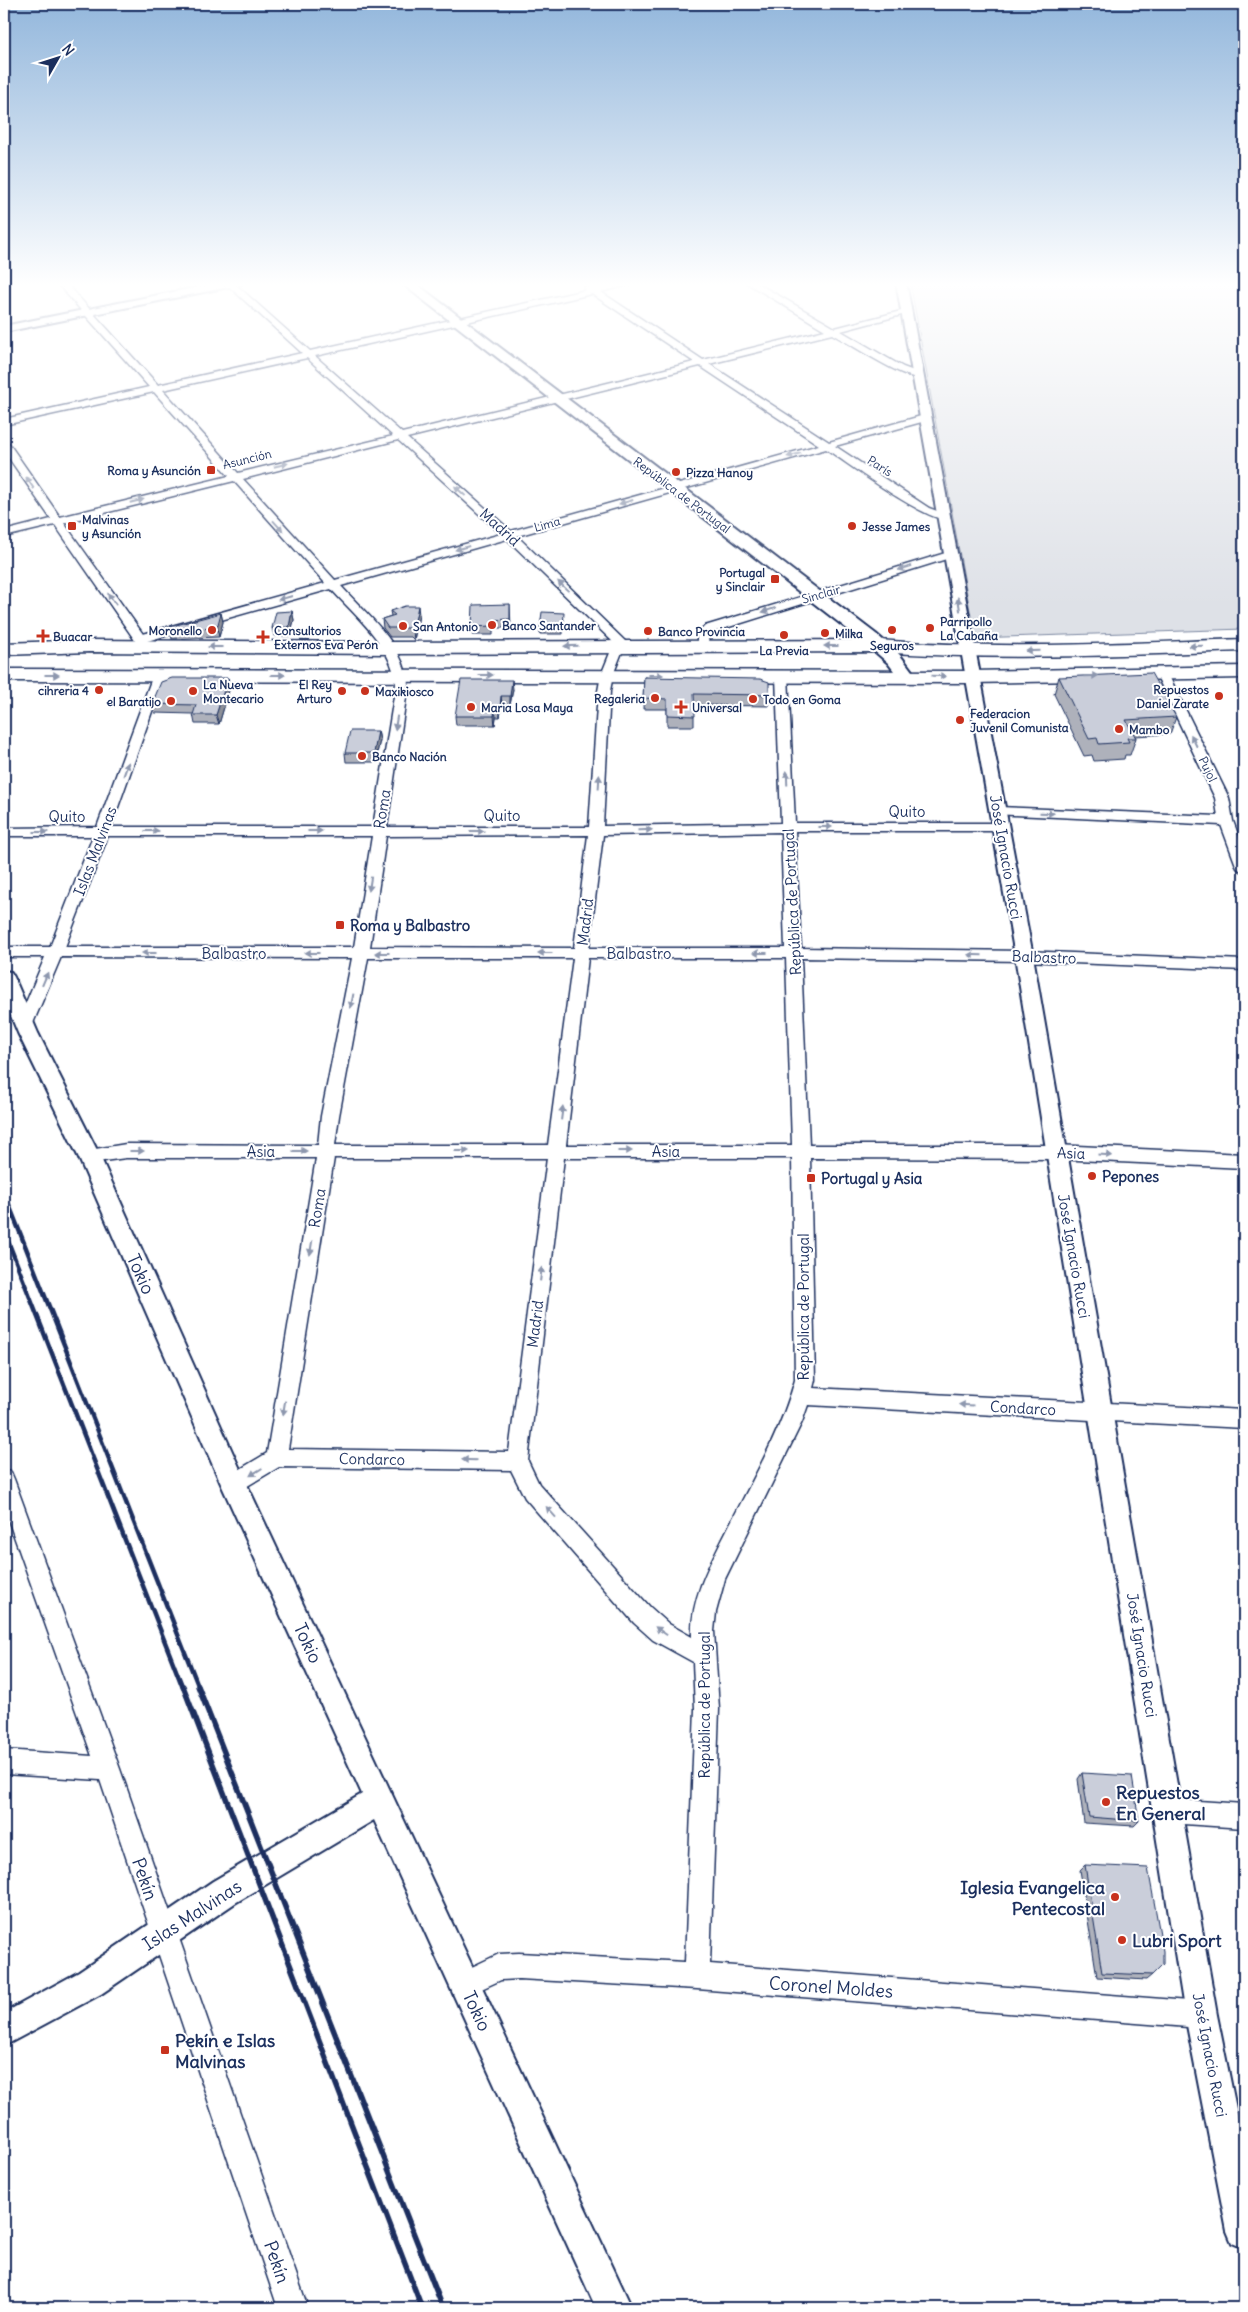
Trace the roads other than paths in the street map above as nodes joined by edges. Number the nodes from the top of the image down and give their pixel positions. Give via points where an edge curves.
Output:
1 (147, 390) edge
2 (157, 390) edge
3 (347, 390) edge
4 (545, 390) edge
5 (588, 390) edge
6 (742, 390) edge
7 (921, 390) edge
8 (555, 398) junction
9 (925, 418) junction
10 (4, 422) edge
11 (398, 436) junction
12 (4, 444) edge
13 (826, 446) junction
14 (234, 477) junction
15 (674, 489) junction
16 (944, 517) junction
17 (56, 521) junction
18 (4, 534) edge
19 (509, 535) junction
20 (952, 554) junction
21 (332, 585) junction
22 (816, 596) junction
23 (138, 643) junction
24 (1244, 645) edge
25 (619, 646) junction
26 (703, 646) junction
27 (879, 646) junction
28 (390, 648) junction
29 (4, 649) edge
30 (967, 652) junction
31 (1244, 672) edge
32 (1162, 674) junction
33 (4, 675) edge
34 (402, 675) junction
35 (607, 675) junction
36 (782, 675) junction
37 (906, 675) junction
38 (159, 676) junction
39 (973, 677) junction
40 (999, 819) junction
41 (1228, 825) junction
42 (788, 827) junction
43 (1244, 830) edge
44 (378, 831) junction
45 (596, 831) junction
46 (4, 832) edge
47 (103, 832) junction
48 (1244, 868) edge
49 (4, 952) edge
50 (56, 952) junction
51 (582, 952) junction
52 (794, 953) junction
53 (361, 954) junction
54 (1024, 956) junction
55 (1244, 965) edge
56 (4, 977) edge
57 (25, 1024) junction
58 (801, 1150) junction
59 (326, 1151) junction
60 (557, 1151) junction
61 (1056, 1152) junction
62 (89, 1156) junction
63 (1244, 1161) edge
64 (801, 1396) junction
65 (1102, 1413) junction
66 (1244, 1419) edge
67 (276, 1458) junction
68 (518, 1461) junction
69 (4, 1479) edge
70 (234, 1484) junction
71 (703, 1655) junction
72 (4, 1762) edge
73 (108, 1769) junction
74 (381, 1800) junction
75 (1168, 1811) junction
76 (1244, 1816) edge
77 (163, 1933) junction
78 (697, 1976) junction
79 (464, 1984) junction
80 (1202, 2015) junction
81 (4, 2030) edge
82 (1244, 2231) edge
83 (294, 2308) edge
84 (614, 2308) edge

1 - 10 street
2 - 14 street, Roma
3 - 11 street, Madrid
4 - 8 main road, República de Portugal
5 - 8 street, Asunción
6 - 13 street, París
7 - 9 street, José Ignacio Rucci
8 - 11 street, Asunción
8 - 15 main road, República de Portugal
9 - 13 street, Lima
9 - 16 street, José Ignacio Rucci
14 -> 11 street, Asunción
19 -> 11 street, Madrid
17 -> 12 street
13 -> 15 street, Lima
13 - 16 street, París via 925,510
17 -> 14 street, Asunción
14 -> 21 street, Roma
15 -> 19 street, Lima
15 - 22 main road, República de Portugal
16 - 20 street, José Ignacio Rucci
17 - 18 street, Asunción
23 -> 17 street
19 -> 21 street, Lima
25 -> 19 street, Madrid via 616,637
20 -> 22 street, Sinclair
30 -> 20 street, José Ignacio Rucci
21 -> 23 street, Lima
21 - 28 street, Roma
22 -> 26 street, Sinclair via 710,629 703,634
22 - 27 main road, República de Portugal
28 -> 23 highway
23 - 29 highway
24 -> 30 highway
25 - 26 highway
25 -> 28 highway
25 - 35 street, Madrid
27 -> 26 highway
27 - 30 highway
27 - 37 main road, República de Portugal via 902,667
28 - 34 street, Roma
30 - 39 street, José Ignacio Rucci
31 - 32 highway
39 -> 32 highway
41 -> 32 street, Pujol via 1222,798
33 -> 38 highway
34 -> 35 highway
38 -> 34 highway
34 -> 44 street, Roma
35 -> 36 highway
45 -> 35 street, Madrid
36 - 37 highway
42 -> 36 street, República de Portugal
37 -> 39 highway
47 -> 38 street, Islas Malvinas
39 - 40 street, José Ignacio Rucci
40 -> 41 street, Quito
42 -> 40 street, Quito
40 - 54 street, José Ignacio Rucci
41 - 43 street, Quito
41 - 48 street, Pujol
45 -> 42 street, Quito
42 - 52 street, República de Portugal
44 -> 45 street, Quito
47 -> 44 street, Quito
44 -> 53 street, Roma
45 - 51 street, Madrid
46 -> 47 street, Quito
47 - 50 street, Islas Malvinas
49 - 50 street, Balbastro
53 -> 50 street, Balbastro
57 -> 50 street, Islas Malvinas
52 -> 51 street, Balbastro
51 -> 53 street, Balbastro
60 -> 51 street, Madrid
54 -> 52 street, Balbastro
52 - 58 street, República de Portugal
53 -> 59 street, Roma
54 - 55 street, Balbastro
54 - 61 street, José Ignacio Rucci
56 - 57 street, Tokio
57 - 62 street, Tokio
60 -> 58 street, Asia
58 - 61 street, Asia
58 - 64 street, República de Portugal via 805,1369
59 -> 60 street, Asia
62 -> 59 street, Asia via 126,1151
59 -> 67 street, Roma
68 -> 60 street, Madrid
61 -> 63 street, Asia
61 - 65 street, José Ignacio Rucci
62 - 70 street, Tokio
65 -> 64 street, Condarco
64 - 71 street, República de Portugal via 715,1577 706,1612
65 - 66 street, Condarco
65 - 75 street, José Ignacio Rucci
68 -> 67 street, Condarco
67 -> 70 street
71 -> 68 street, Madrid via 661,1632 642,1615 532,1492
69 - 73 street, Pekín
70 - 74 street, Tokio
71 - 78 street, República de Portugal via 707,1709
72 - 73 street
73 - 77 street, Pekín
74 - 77 street, Islas Malvinas via 224,1892
74 - 79 street, Tokio
75 - 76 street
75 - 80 street, José Ignacio Rucci
77 - 81 street, Islas Malvinas via 90,1983
77 - 83 street, Pekín
78 - 79 street, Coronel Moldes via 519,1966 499,1967
78 - 80 street, Coronel Moldes
79 - 84 street, Tokio
80 - 82 street, José Ignacio Rucci

